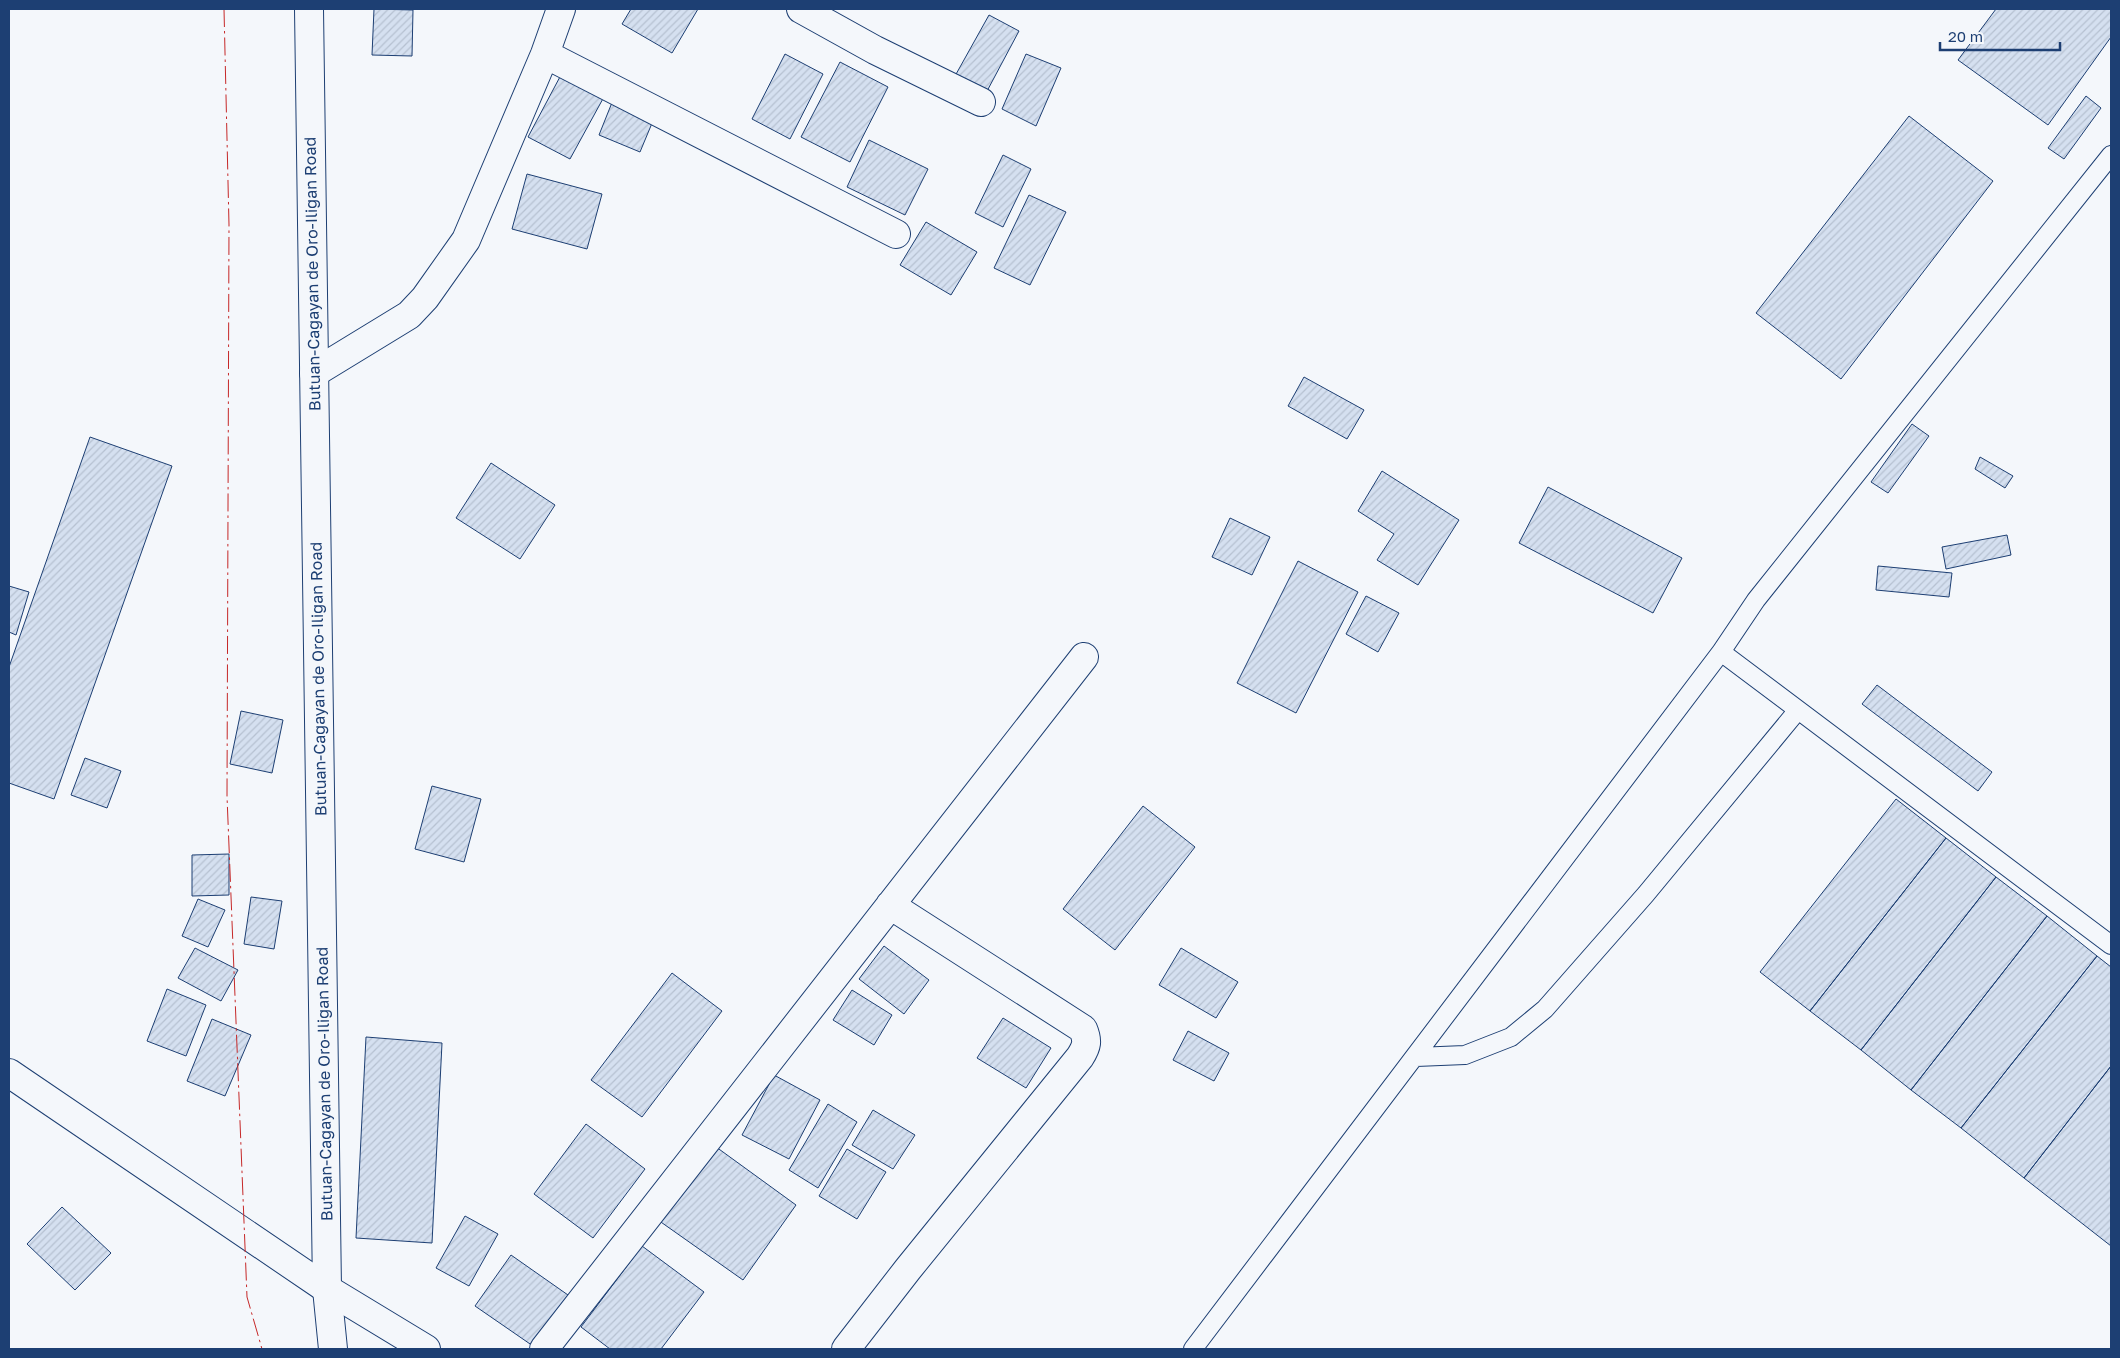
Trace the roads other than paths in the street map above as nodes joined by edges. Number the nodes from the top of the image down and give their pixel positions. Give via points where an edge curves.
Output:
1 (309, 9) edge
2 (561, 9) edge
3 (801, 9) edge
4 (545, 54) junction
5 (980, 102) dead end
6 (2111, 155) edge
7 (896, 234) dead end
8 (314, 373) junction
9 (1721, 652) junction
10 (1084, 657) dead end
11 (1798, 710) junction
12 (890, 905) junction
13 (2111, 945) edge
14 (1416, 1057) junction
15 (9, 1072) edge
16 (327, 1289) junction
17 (333, 1349) edge
18 (426, 1349) edge
19 (544, 1349) edge
20 (846, 1349) edge
21 (1193, 1349) edge

1 - 8 main road, Butuan-Cagayan de Oro-Iligan Road
2 - 4 main road
3 - 5 main road
4 - 7 main road
4 - 8 main road via 466,240 441,276 409,315
6 - 9 lane via 1756,600
8 - 16 main road, Butuan-Cagayan de Oro-Iligan Road
9 - 11 lane
9 - 14 lane
10 - 12 main road
11 - 13 lane
11 - 14 lane via 1546,1009 1511,1037 1465,1055
12 - 19 main road
12 - 20 main road via 1083,1028 1087,1046
14 - 21 lane
15 - 16 main road
16 - 17 main road, Butuan-Cagayan de Oro-Iligan Road
16 - 18 main road

